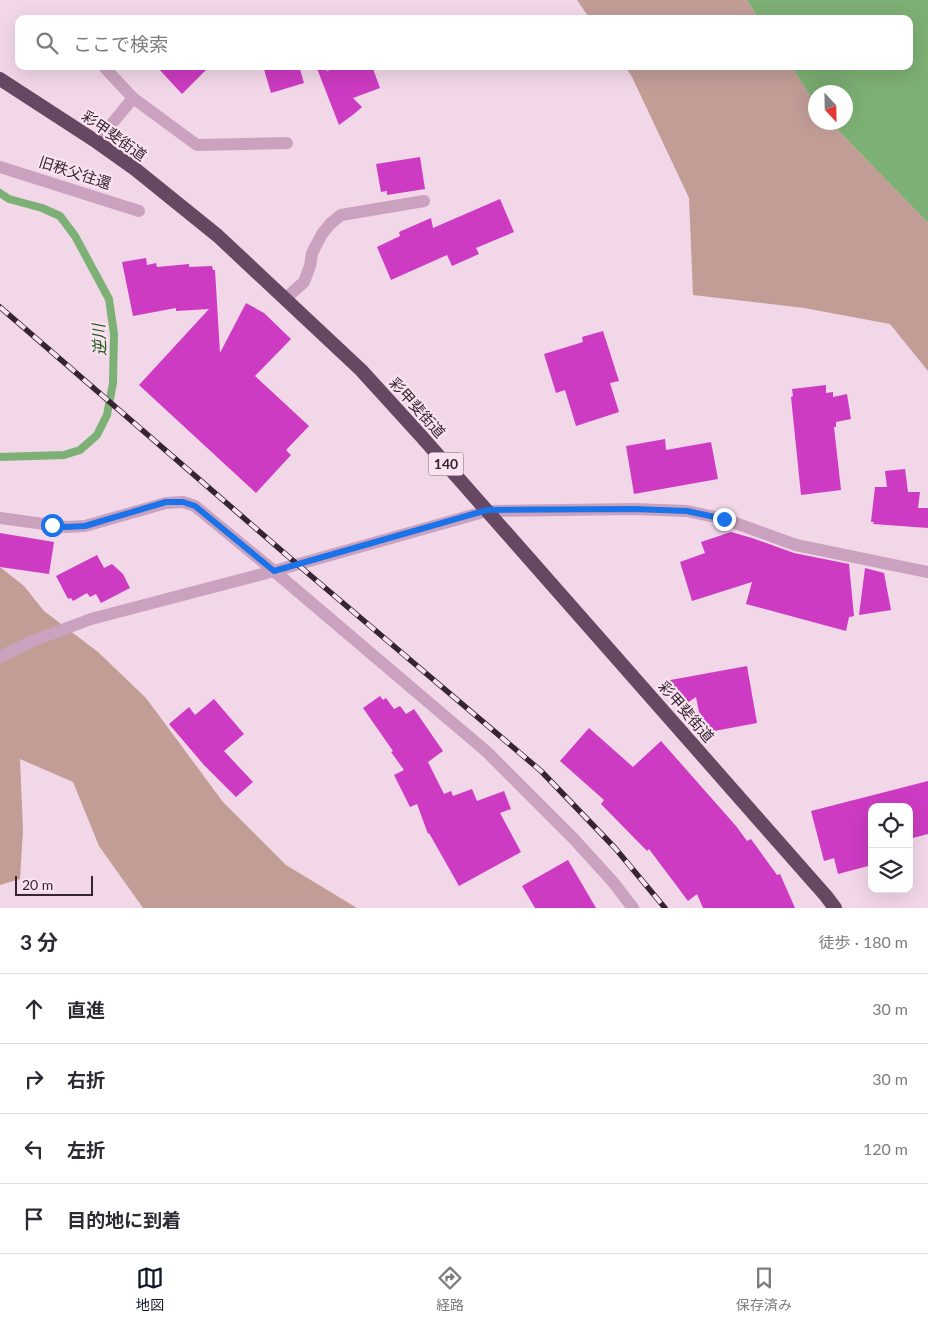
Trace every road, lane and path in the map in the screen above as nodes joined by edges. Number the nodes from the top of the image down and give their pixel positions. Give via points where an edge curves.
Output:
1 (107, 70) edge
2 (0, 80) edge
3 (132, 98) junction
4 (97, 142) junction
5 (287, 143) dead end
6 (0, 167) edge
7 (424, 201) dead end
8 (139, 211) dead end
9 (285, 299) junction
10 (487, 510) junction
11 (0, 518) edge
12 (274, 571) junction
13 (928, 572) edge
14 (0, 657) edge
15 (633, 908) edge
16 (835, 908) edge

1 - 3 street
2 - 4 highway, 彩甲斐街道 / 140
3 - 4 street
3 - 5 street via 197,145
4 - 9 highway, 彩甲斐街道 / 140 via 218,236
6 - 8 street, 旧秩父往還
7 - 9 street via 341,216 322,234 312,253 304,282
9 - 10 highway, 彩甲斐街道 / 140 via 361,370
10 - 12 street
10 - 13 street via 687,511 724,519 796,545
10 - 16 highway, 彩甲斐街道 / 140
11 - 12 street via 66,527 85,526 166,502 183,502 195,506
12 - 14 street via 91,619
12 - 15 street via 487,752 573,838

